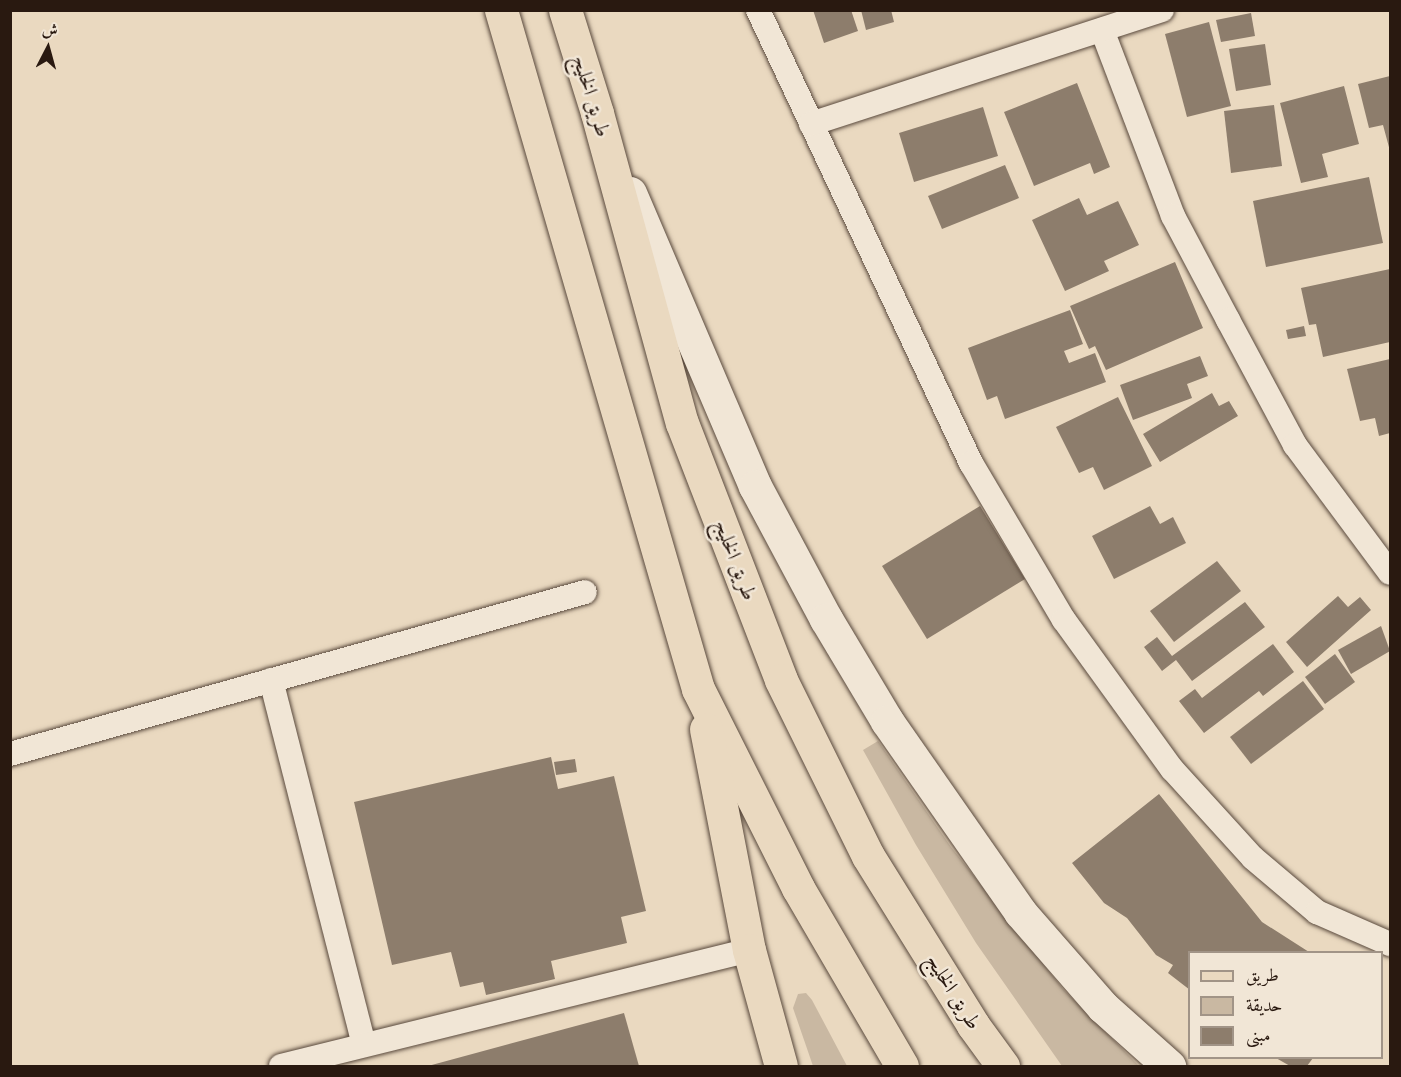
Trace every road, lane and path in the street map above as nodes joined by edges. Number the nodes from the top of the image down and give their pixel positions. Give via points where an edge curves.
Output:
1 (501, 10) edge
2 (565, 10) edge
3 (758, 10) edge
4 (1162, 10) edge
5 (1102, 30) junction
6 (597, 113) junction
7 (811, 124) junction
8 (1390, 573) edge
9 (585, 592) dead end
10 (271, 680) junction
11 (698, 689) junction
12 (10, 754) edge
13 (1390, 944) edge
14 (749, 950) junction
15 (973, 1025) junction
16 (364, 1044) junction
17 (902, 1065) edge
18 (281, 1066) edge
19 (781, 1066) edge
20 (981, 1066) edge
21 (1003, 1066) edge
22 (1169, 1066) edge

1 - 11 main road
2 - 6 main road, طريق الخليج
3 - 7 street
4 - 5 street
5 - 7 street
5 - 8 street via 1173,216 1217,299 1295,445
6 - 15 main road, طريق الخليج via 682,423 780,680 868,856
6 - 22 main road via 755,486 826,620 887,722 1020,912 1103,1006
7 - 13 street via 971,463 1064,620 1172,769 1253,858 1317,912
9 - 10 street
10 - 12 street
10 - 16 street
11 - 14 main road
11 - 17 main road via 798,888
14 - 16 street
14 - 19 main road
15 - 20 main road
15 - 21 main road, طريق الخليج
16 - 18 street

